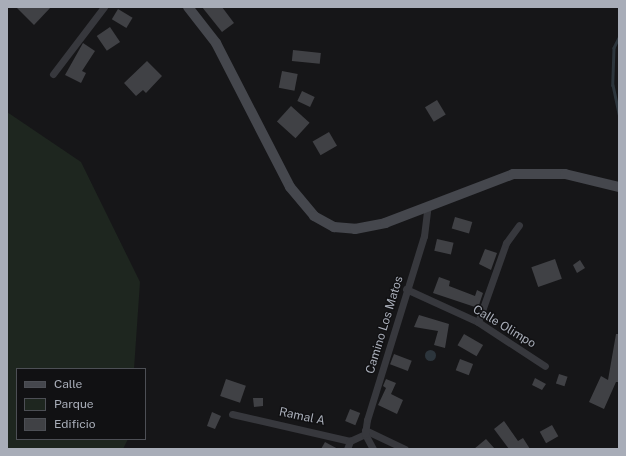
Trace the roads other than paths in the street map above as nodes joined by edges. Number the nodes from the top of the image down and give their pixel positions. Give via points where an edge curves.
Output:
1 (104, 7) edge
2 (188, 7) edge
3 (53, 74) dead end
4 (619, 187) edge
5 (428, 205) junction
6 (519, 225) dead end
7 (406, 289) junction
8 (478, 322) junction
9 (545, 366) dead end
10 (232, 414) dead end
11 (365, 432) junction
12 (350, 441) junction
13 (347, 449) edge
14 (373, 449) edge
15 (405, 449) edge

1 - 3 street
2 - 5 street via 216,43 290,188 314,216 334,227 355,229 385,223
4 - 5 street via 565,174 513,174
5 - 7 street, Camino Los Matos via 424,236
6 - 8 street via 506,243
7 - 8 street, Calle Olimpo
7 - 11 street, Camino Los Matos
8 - 9 street, Calle Olimpo
10 - 12 street, Ramal A
11 - 12 street
11 - 14 street
11 - 15 street
12 - 13 street

